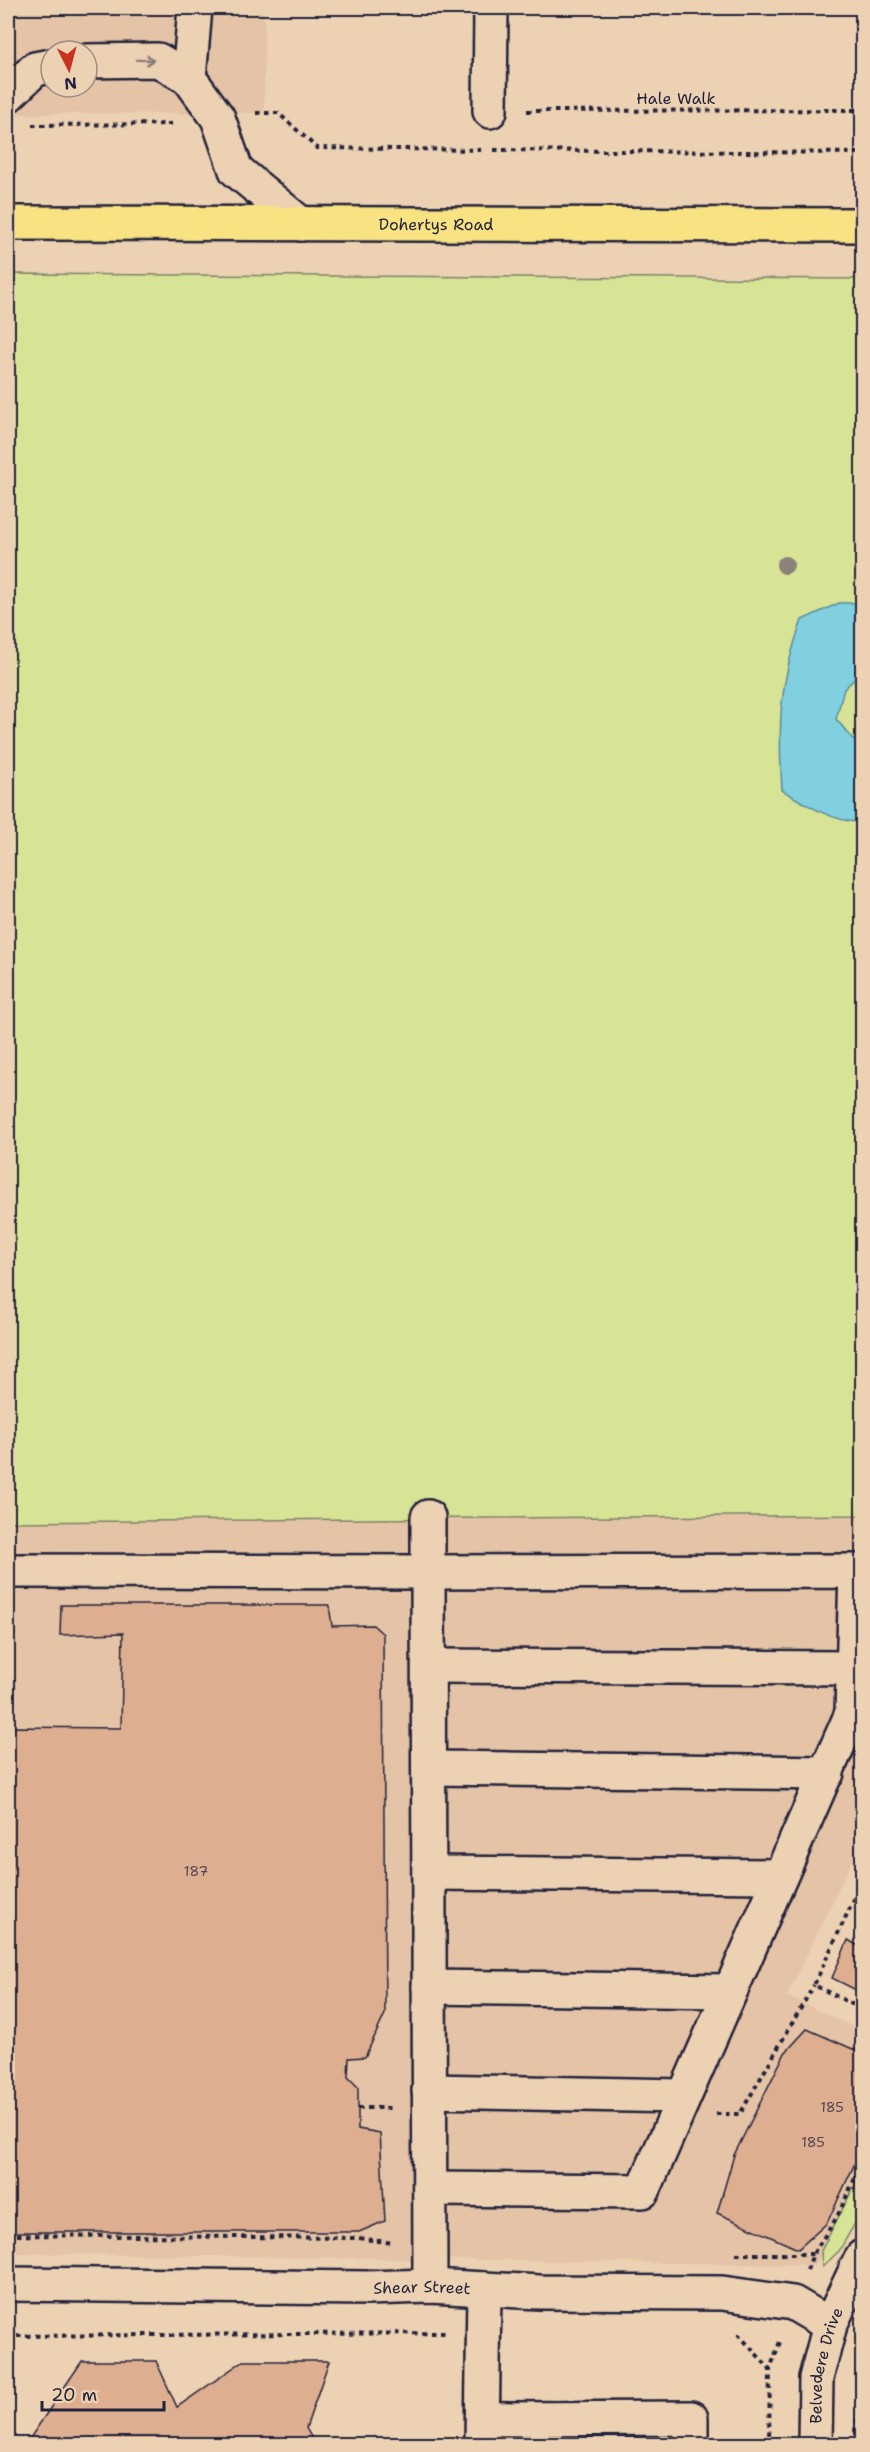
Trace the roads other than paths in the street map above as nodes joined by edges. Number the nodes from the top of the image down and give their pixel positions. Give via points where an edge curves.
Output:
1 (195, 8) edge
2 (491, 8) edge
3 (99, 60) edge
4 (39, 68) edge
5 (189, 78) junction
6 (8, 95) edge
7 (490, 111) road end
8 (8, 223) edge
9 (301, 224) junction
10 (862, 225) edge
11 (428, 1517) dead end
12 (8, 1571) edge
13 (428, 1572) junction
14 (430, 1665) junction
15 (854, 1668) junction
16 (430, 1768) junction
17 (827, 1773) junction
18 (429, 1873) junction
19 (780, 1876) junction
20 (429, 1987) junction
21 (729, 1991) junction
22 (429, 2091) junction
23 (683, 2096) junction
24 (430, 2189) junction
25 (862, 2257) edge
26 (8, 2284) edge
27 (430, 2286) junction
28 (484, 2289) junction
29 (830, 2325) junction
30 (482, 2432) edge
31 (692, 2445) edge
32 (815, 2445) edge

1 - 5 street
2 - 7 street
3 -> 5 street via 158,60
4 - 6 street
5 - 9 street via 218,118 237,170
8 - 9 main road, Dohertys Road
9 - 10 main road, Dohertys Road
11 - 13 street
12 - 13 street
13 - 14 street
13 - 15 street via 856,1571
14 - 15 street
14 - 16 street
15 - 17 street via 852,1713
16 - 17 street
16 - 18 street
17 - 19 street
18 - 19 street
18 - 20 street
19 - 21 street
20 - 21 street
20 - 22 street
21 - 23 street
22 - 23 street
22 - 24 street
23 - 24 street via 643,2191
24 - 27 street
25 - 29 street, Belvedere Drive
26 - 27 street, Shear Street
27 - 28 street, Shear Street
28 - 29 street, Shear Street via 722,2293 793,2304
28 - 30 street
29 - 32 street, Belvedere Drive via 816,2378
30 - 31 street via 691,2418

